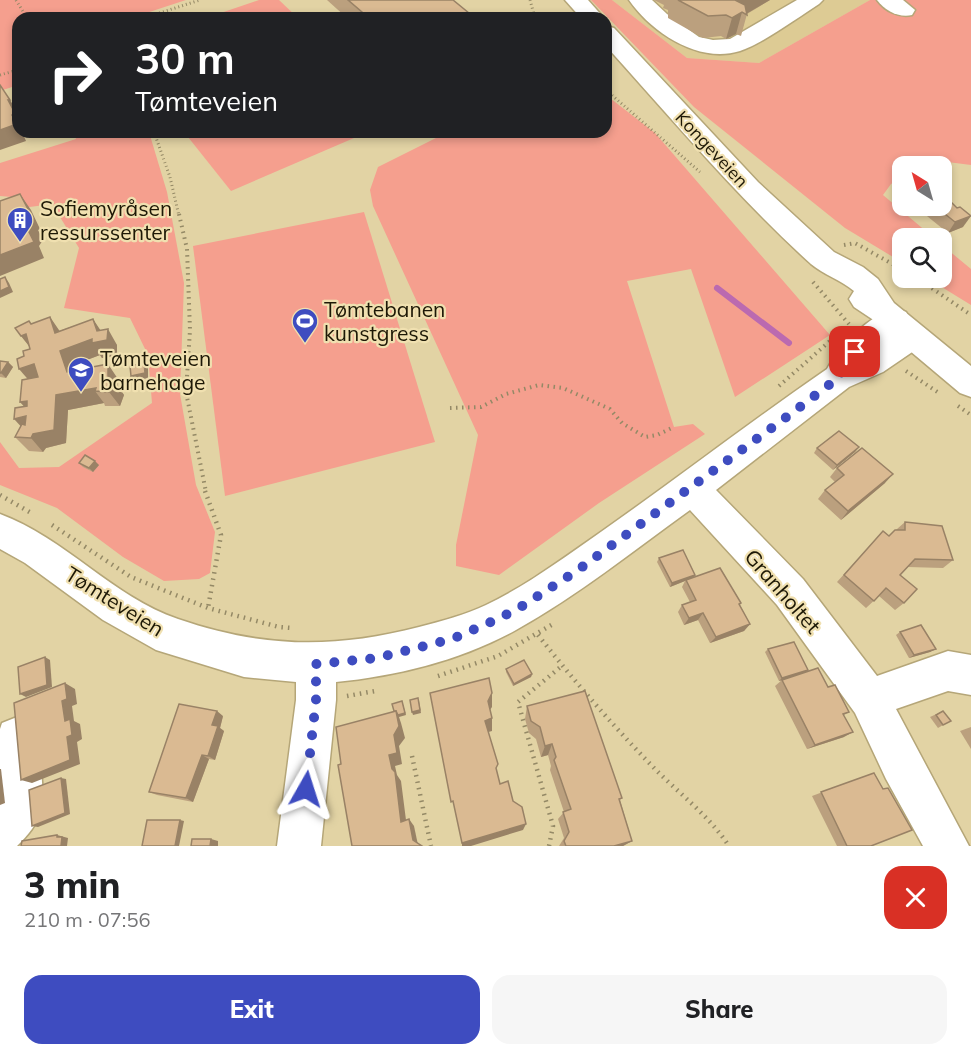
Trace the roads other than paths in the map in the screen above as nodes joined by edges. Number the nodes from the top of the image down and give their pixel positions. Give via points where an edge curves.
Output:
1 (576, 0) edge
2 (640, 0) edge
3 (812, 0) edge
4 (587, 12) edge
5 (612, 40) edge
6 (897, 322) junction
7 (957, 395) edge
8 (692, 488) junction
9 (0, 530) edge
10 (309, 646) junction
11 (971, 675) edge
12 (869, 699) junction
13 (17, 738) edge
14 (0, 832) edge
15 (299, 846) edge
16 (946, 846) edge

1 - 4 street
2 - 3 street via 691,42 713,47 735,46
5 - 6 street, Kongeveien via 777,216 834,252 839,279
6 - 7 street, Kongeveien
6 - 8 street, Tømteveien via 872,363 838,378
8 - 10 street, Tømteveien via 550,589 500,618 452,639 377,658
8 - 12 street, Granholtet via 790,592
9 - 10 street, Tømteveien via 38,551 116,606 170,636 244,657
10 - 15 street via 316,700
11 - 12 street via 948,671
12 - 16 street, Granholtet
13 - 14 street via 20,809

